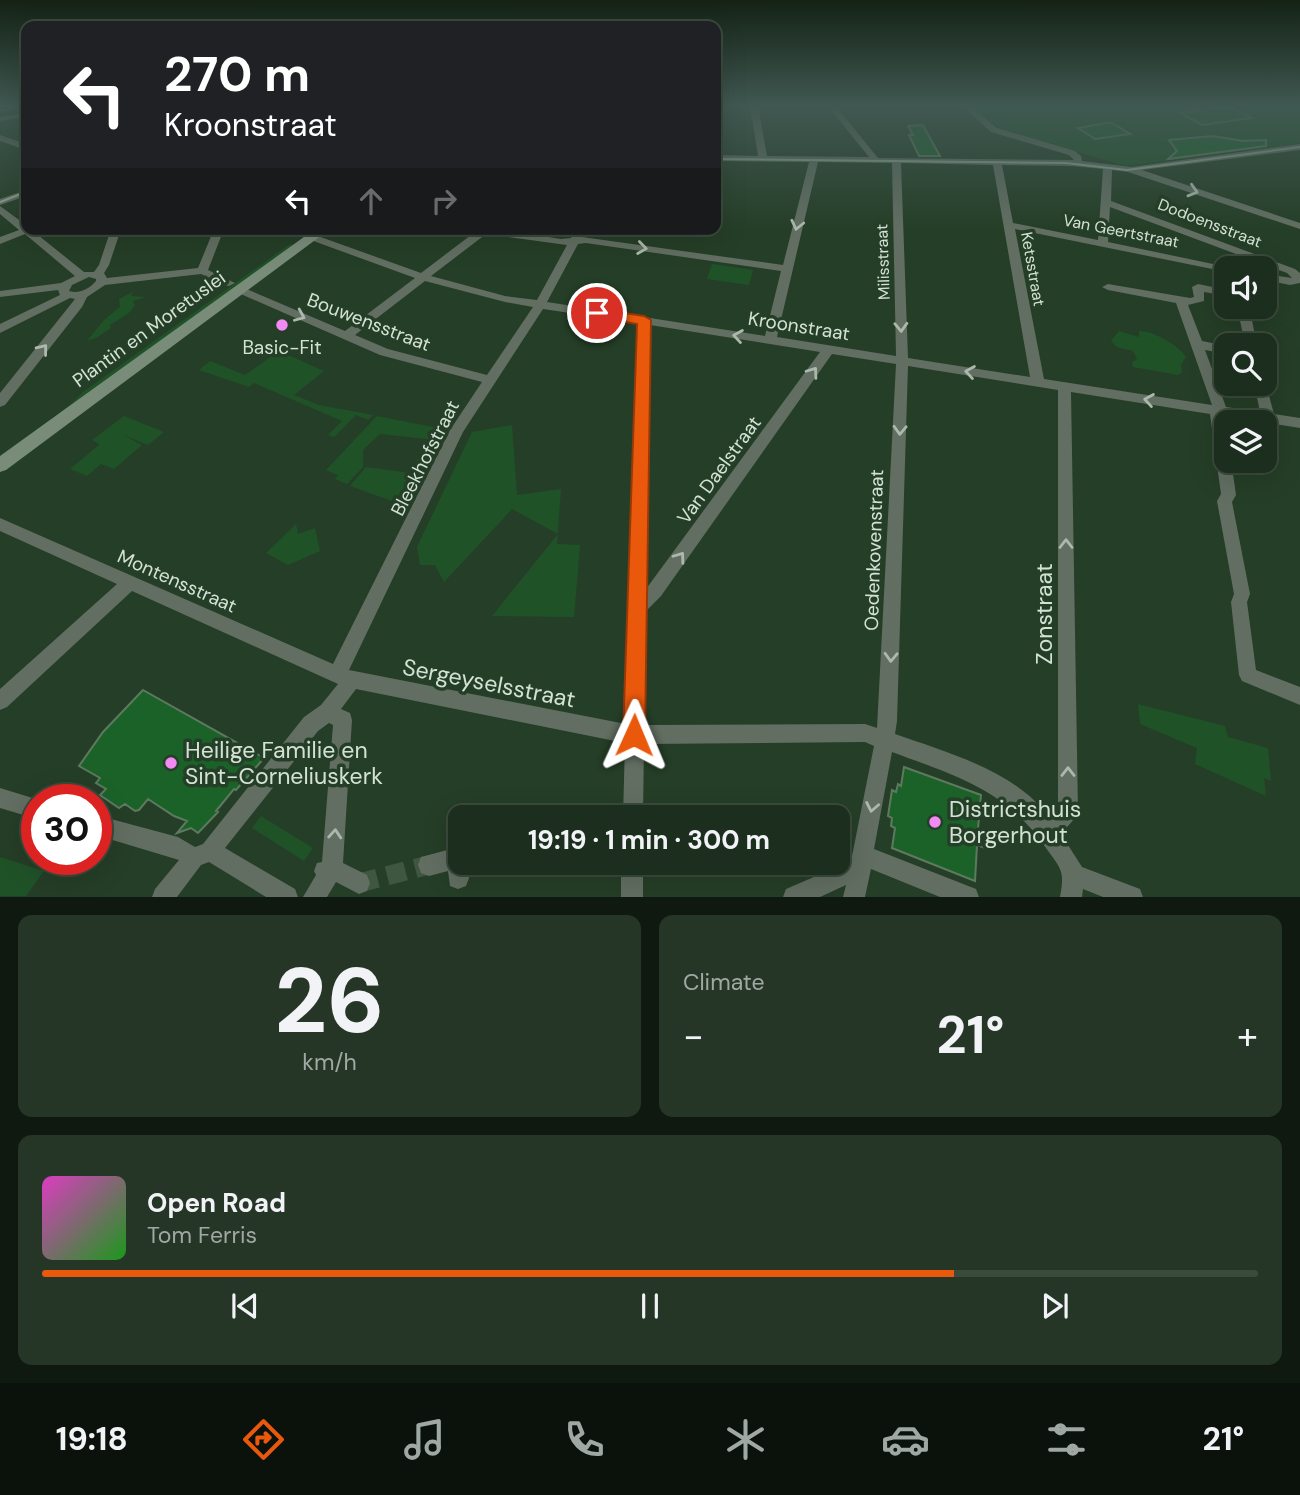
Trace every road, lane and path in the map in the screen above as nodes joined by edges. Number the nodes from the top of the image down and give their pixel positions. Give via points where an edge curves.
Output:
1 (761, 147) edge
2 (865, 147) edge
3 (1051, 147) edge
4 (1300, 147) edge
5 (721, 158) edge
6 (763, 159) junction
7 (814, 160) junction
8 (876, 161) junction
9 (896, 161) junction
10 (997, 162) junction
11 (1082, 162) junction
12 (1108, 168) junction
13 (1129, 169) junction
14 (21, 194) edge
15 (0, 202) edge
16 (1106, 203) junction
17 (0, 209) edge
18 (21, 225) edge
19 (1009, 225) junction
20 (1300, 226) edge
21 (21, 232) edge
22 (33, 235) edge
23 (114, 235) edge
24 (217, 235) edge
25 (307, 235) edge
26 (318, 235) edge
27 (472, 235) edge
28 (518, 235) edge
29 (578, 235) edge
30 (0, 241) edge
31 (574, 242) junction
32 (1103, 244) junction
33 (1214, 265) edge
34 (788, 269) junction
35 (202, 271) junction
36 (82, 275) junction
37 (422, 277) junction
38 (100, 278) junction
39 (1277, 279) edge
40 (1300, 279) edge
41 (233, 286) junction
42 (1108, 287) dead end
43 (1214, 290) edge
44 (66, 291) junction
45 (0, 294) edge
46 (83, 294) junction
47 (1181, 301) junction
48 (540, 305) junction
49 (644, 320) junction
50 (0, 329) edge
51 (346, 336) junction
52 (770, 341) junction
53 (1196, 344) junction
54 (1214, 347) edge
55 (828, 350) junction
56 (902, 362) junction
57 (490, 380) junction
58 (1038, 383) junction
59 (1064, 387) junction
60 (0, 402) edge
61 (1219, 410) joint
62 (1277, 419) edge
63 (1300, 423) edge
64 (0, 450) edge
65 (0, 465) edge
66 (1226, 473) edge
67 (0, 524) edge
68 (130, 583) junction
69 (637, 609) junction
70 (344, 678) junction
71 (1300, 696) edge
72 (0, 701) edge
73 (328, 712) junction
74 (634, 735) junction
75 (884, 740) junction
76 (0, 798) edge
77 (21, 804) edge
78 (633, 805) edge
79 (112, 829) edge
80 (1049, 833) junction
81 (202, 854) junction
82 (861, 861) junction
83 (429, 865) tunnel mouth
84 (448, 867) edge
85 (328, 870) junction
86 (632, 875) edge
87 (359, 883) tunnel mouth
88 (1073, 886) edge
89 (163, 897) edge
90 (287, 897) edge
91 (314, 897) edge
92 (632, 897) edge
93 (794, 897) edge
94 (854, 897) edge
95 (968, 897) edge
96 (1132, 897) edge

1 - 6 street
2 - 8 street
3 - 11 street via 1072,153
4 - 13 street
5 - 6 street
6 - 7 street
7 - 8 street
7 -> 34 street
8 - 9 street
9 - 10 street
9 -> 56 street, Milisstraat
10 - 11 street
10 - 19 street, Ketsstraat
11 - 12 street
12 - 13 street
12 - 16 street
13 -> 20 street
14 - 15 street
16 - 32 street
16 - 40 street, Dodoensstraat via 1291,271
17 - 18 street
19 - 32 street, Van Geertstraat
19 - 58 street, Ketsstraat
21 - 30 street
22 - 36 street
23 - 38 street
24 - 35 street
25 - 41 main road, Plantin en Moretuslei
26 - 37 street, Kroonstraat
27 - 37 street
28 - 31 street
29 - 31 street, Bleekhofstraat
31 -> 34 street
31 - 48 street, Bleekhofstraat
32 - 33 street, Van Geertstraat
34 - 52 street
35 - 38 street
35 - 41 street, Bouwensstraat
36 - 38 street
36 - 44 street
37 - 48 street, Kroonstraat
37 - 51 street
38 - 46 street via 96,289
39 - 40 street
41 -> 51 street, Bouwensstraat
41 - 64 main road, Plantin en Moretuslei
41 - 65 main road, Plantin en Moretuslei
42 - 47 street
43 - 47 street via 1198,287 1200,299
44 - 45 street
44 - 46 street
44 - 50 street
60 -> 46 street
47 - 53 street
48 - 49 street, Kroonstraat
48 - 57 street, Bleekhofstraat
52 -> 49 street, Kroonstraat
49 - 69 street
51 - 57 street, Bouwensstraat via 421,364
52 - 55 street, Kroonstraat
53 - 54 street
53 - 61 street
55 - 56 street, Kroonstraat
69 -> 55 street, Van Daelstraat via 655,591
58 -> 56 street, Kroonstraat
56 -> 75 street, Oedenkovenstraat
57 - 70 street, Bleekhofstraat via 457,430
58 - 59 street, Kroonstraat
61 -> 59 street, Kroonstraat
80 -> 59 street, Zonstraat via 1068,811
62 - 63 street, Kroonstraat
66 - 71 street via 1229,495 1224,501 1242,594 1239,602 1248,674
67 - 68 street, Montensstraat
68 - 70 street, Montensstraat
68 - 72 street
69 - 74 street
70 - 73 street, Bleekhofstraat
70 - 74 street, Sergeyselsstraat
73 - 81 street, Bleekhofstraat via 311,724
85 -> 73 street via 343,720
74 - 75 street, Sergeyselsstraat via 864,733
74 - 78 street
75 - 80 street, Sergeyselsstraat via 998,786
75 -> 82 street, Oedenkovenstraat
76 - 77 street
79 - 81 street
80 - 88 street, Sergeyselsstraat
81 - 89 street, Bleekhofstraat
81 - 90 street
82 - 93 street
82 - 94 street, Oedenkovenstraat
82 - 95 street
83 - 84 street
85 - 87 street
85 - 91 street
86 - 92 street
88 - 96 street

